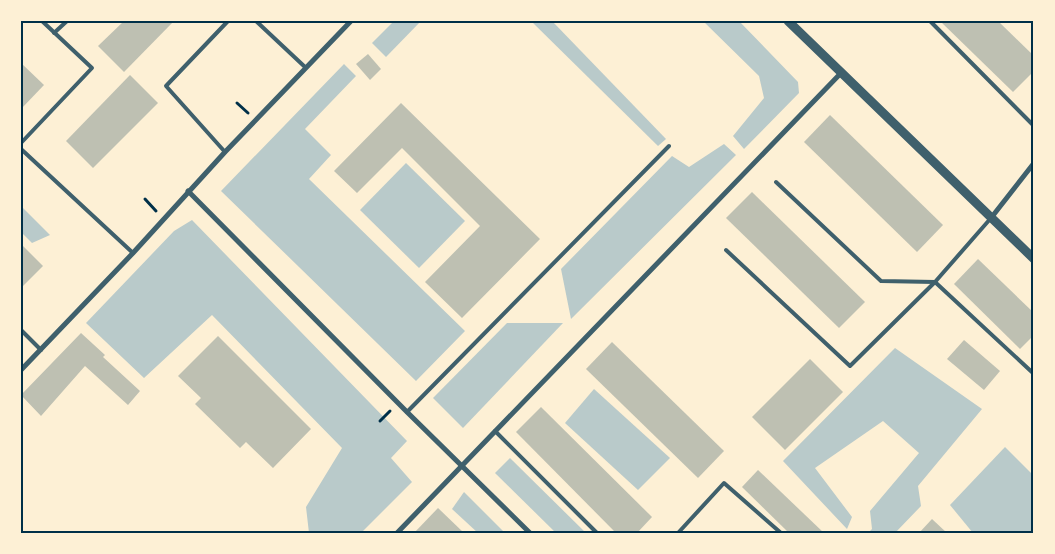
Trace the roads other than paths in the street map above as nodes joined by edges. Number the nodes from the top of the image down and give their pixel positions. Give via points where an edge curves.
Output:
1 (42, 21) edge
2 (67, 21) edge
3 (228, 21) edge
4 (256, 21) edge
5 (350, 21) edge
6 (788, 21) edge
7 (930, 21) edge
8 (54, 33) junction
9 (306, 67) junction
10 (841, 73) junction
11 (1034, 126) edge
12 (21, 143) edge
13 (669, 146) dead end
14 (21, 148) edge
15 (225, 152) junction
16 (1034, 163) edge
17 (776, 182) dead end
18 (188, 191) junction
19 (991, 218) junction
20 (726, 250) dead end
21 (132, 253) junction
22 (1034, 260) edge
23 (935, 282) junction
24 (21, 330) edge
25 (41, 350) junction
26 (21, 370) edge
27 (1034, 374) edge
28 (407, 412) junction
29 (495, 431) junction
30 (462, 466) junction
31 (397, 533) edge
32 (530, 533) edge
33 (598, 533) edge
34 (678, 533) edge
35 (780, 533) edge

1 - 8 lane
2 - 8 lane
3 - 15 lane via 166,86
4 - 9 lane
5 - 9 street
6 - 10 street
7 - 11 lane
8 - 12 lane via 92,68
9 - 15 street
10 - 19 street
10 - 29 street
13 - 28 lane
14 - 21 lane
15 - 18 street
16 - 19 street
17 - 23 lane via 881,281
18 - 21 street
18 - 28 street
19 - 22 street
19 - 23 lane
20 - 23 lane via 850,366
21 - 25 street
23 - 27 lane
24 - 25 lane
25 - 26 street
28 - 30 street
29 - 30 street
29 - 33 lane
30 - 31 street
30 - 32 street
34 - 35 lane via 724,483

